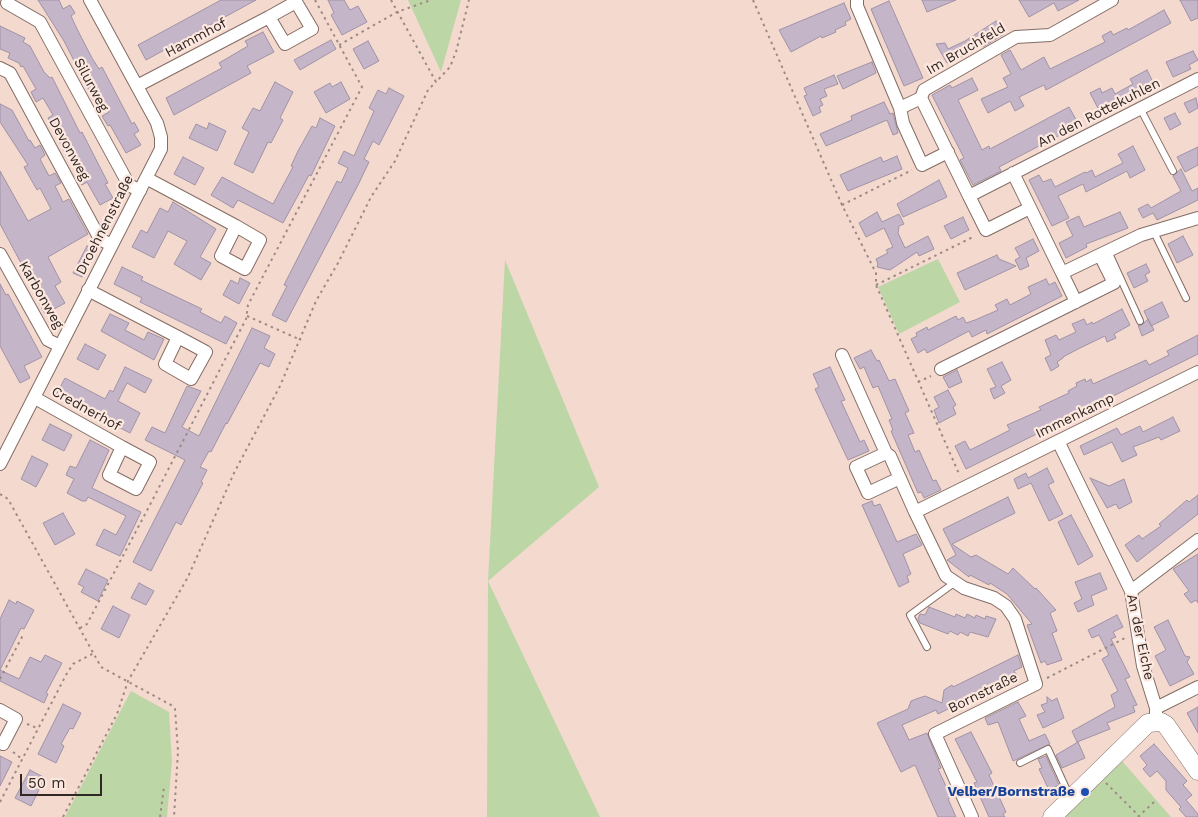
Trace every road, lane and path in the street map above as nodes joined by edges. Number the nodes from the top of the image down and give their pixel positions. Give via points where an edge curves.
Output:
1 (90, 0) edge
2 (316, 0) edge
3 (391, 0) edge
4 (431, 0) edge
5 (469, 0) edge
6 (753, 0) edge
7 (857, 0) edge
8 (1112, 0) edge
9 (6, 3) dead end
10 (397, 12) junction
11 (269, 16) dead end
12 (339, 45) junction
13 (0, 68) edge
14 (1198, 79) edge
15 (436, 82) junction
16 (137, 86) junction
17 (921, 98) junction
18 (900, 108) junction
19 (1140, 108) junction
20 (948, 152) junction
21 (922, 165) junction
22 (1173, 171) dead end
23 (1013, 173) junction
24 (146, 178) junction
25 (140, 191) junction
26 (968, 196) junction
27 (842, 205) junction
28 (1030, 208) junction
29 (1198, 218) edge
30 (236, 226) dead end
31 (986, 230) junction
32 (1154, 232) junction
33 (111, 244) junction
34 (1104, 253) junction
35 (0, 254) edge
36 (1062, 273) junction
37 (876, 285) junction
38 (88, 290) junction
39 (1186, 298) dead end
40 (1076, 302) junction
41 (247, 316) junction
42 (1140, 322) dead end
43 (178, 337) dead end
44 (301, 340) junction
45 (60, 346) junction
46 (842, 355) dead end
47 (941, 368) dead end
48 (1198, 372) edge
49 (35, 398) junction
50 (1058, 441) junction
51 (122, 446) dead end
52 (886, 453) junction
53 (0, 464) edge
54 (900, 478) junction
55 (965, 487) junction
56 (0, 494) edge
57 (915, 512) junction
58 (1198, 540) edge
59 (954, 583) junction
60 (1131, 591) junction
61 (80, 628) junction
62 (1137, 633) junction
63 (24, 635) dead end
64 (927, 647) dead end
65 (94, 653) junction
66 (0, 679) edge
67 (128, 681) junction
68 (1036, 684) junction
69 (1198, 687) edge
70 (0, 710) edge
71 (1156, 715) junction
72 (0, 743) edge
73 (1020, 763) dead end
74 (1198, 771) edge
75 (1096, 773) junction
76 (164, 787) dead end
77 (1071, 798) junction
78 (0, 802) edge
79 (1154, 802) dead end
80 (63, 817) edge
81 (160, 817) edge
82 (174, 817) edge
83 (972, 817) edge
84 (1052, 817) edge
85 (1139, 817) edge

1 - 16 street, Droehnenstraße
2 - 12 path
3 - 10 path
4 - 10 path
5 - 15 path via 450,67
6 - 27 path
7 - 18 street
8 - 17 street, Im Bruchfeld via 1050,35 1016,37 924,90
9 - 25 street, Silurweg via 40,22 129,185
10 - 12 path
10 - 15 path
11 - 16 street, Hammhof
12 - 41 path via 362,87 248,305
13 - 33 street, Devonweg via 10,73 100,239
14 - 19 street, An den Rottekuhlen
15 - 44 path via 428,90 395,160 371,197 316,301
16 - 24 street, Droehnenstraße via 161,137 160,149
17 - 18 street, Im Bruchfeld
17 - 20 street
18 - 21 street via 903,123
19 - 22 lane
19 - 23 street, An den Rottekuhlen
20 - 21 street
20 - 26 street
21 - 27 path
23 - 26 street, An den Rottekuhlen
23 - 28 street
24 - 25 street, Droehnenstraße
24 - 30 street
25 - 33 street, Droehnenstraße
26 - 31 street
27 - 37 path via 876,272
28 - 31 street
28 - 36 street
29 - 32 street
31 - 37 path
32 - 34 street
32 - 39 lane
33 - 38 street, Droehnenstraße
34 - 36 street
34 - 40 street via 1114,283
34 - 42 lane
35 - 45 street, Karbonweg via 48,340
36 - 40 street
37 - 55 path
38 - 43 street
38 - 45 street, Droehnenstraße
40 - 47 street
41 - 44 path
41 - 61 path via 88,624
44 - 67 path via 234,473 188,577
45 - 49 street, Droehnenstraße
46 - 52 street
48 - 50 street, Immenkamp
49 - 51 street, Crednerhof
49 - 53 street, Droehnenstraße
50 - 55 street, Immenkamp
50 - 60 street, An der Eiche
52 - 54 street
52 - 54 street via 856,467 868,493
54 - 57 street
55 - 57 street
56 - 61 path via 8,499
57 - 59 street via 937,561
58 - 60 street
59 - 64 lane via 910,615
59 - 68 street, Bornstraße via 1006,606 1015,619
60 - 62 street, An der Eiche
61 - 65 path
62 - 68 path
62 - 71 street, An der Eiche
63 - 66 path
65 - 67 path via 101,667
65 - 78 path via 73,664 66,675
67 - 80 path via 117,714
67 - 82 path via 175,709 178,751
68 - 83 street, Bornstraße via 935,734
69 - 71 street
70 - 72 street via 16,719 3,744
71 - 74 street
71 - 75 street
73 - 77 lane via 1048,749
75 - 77 street
75 - 85 path
76 - 81 path
77 - 84 street
79 - 85 path

